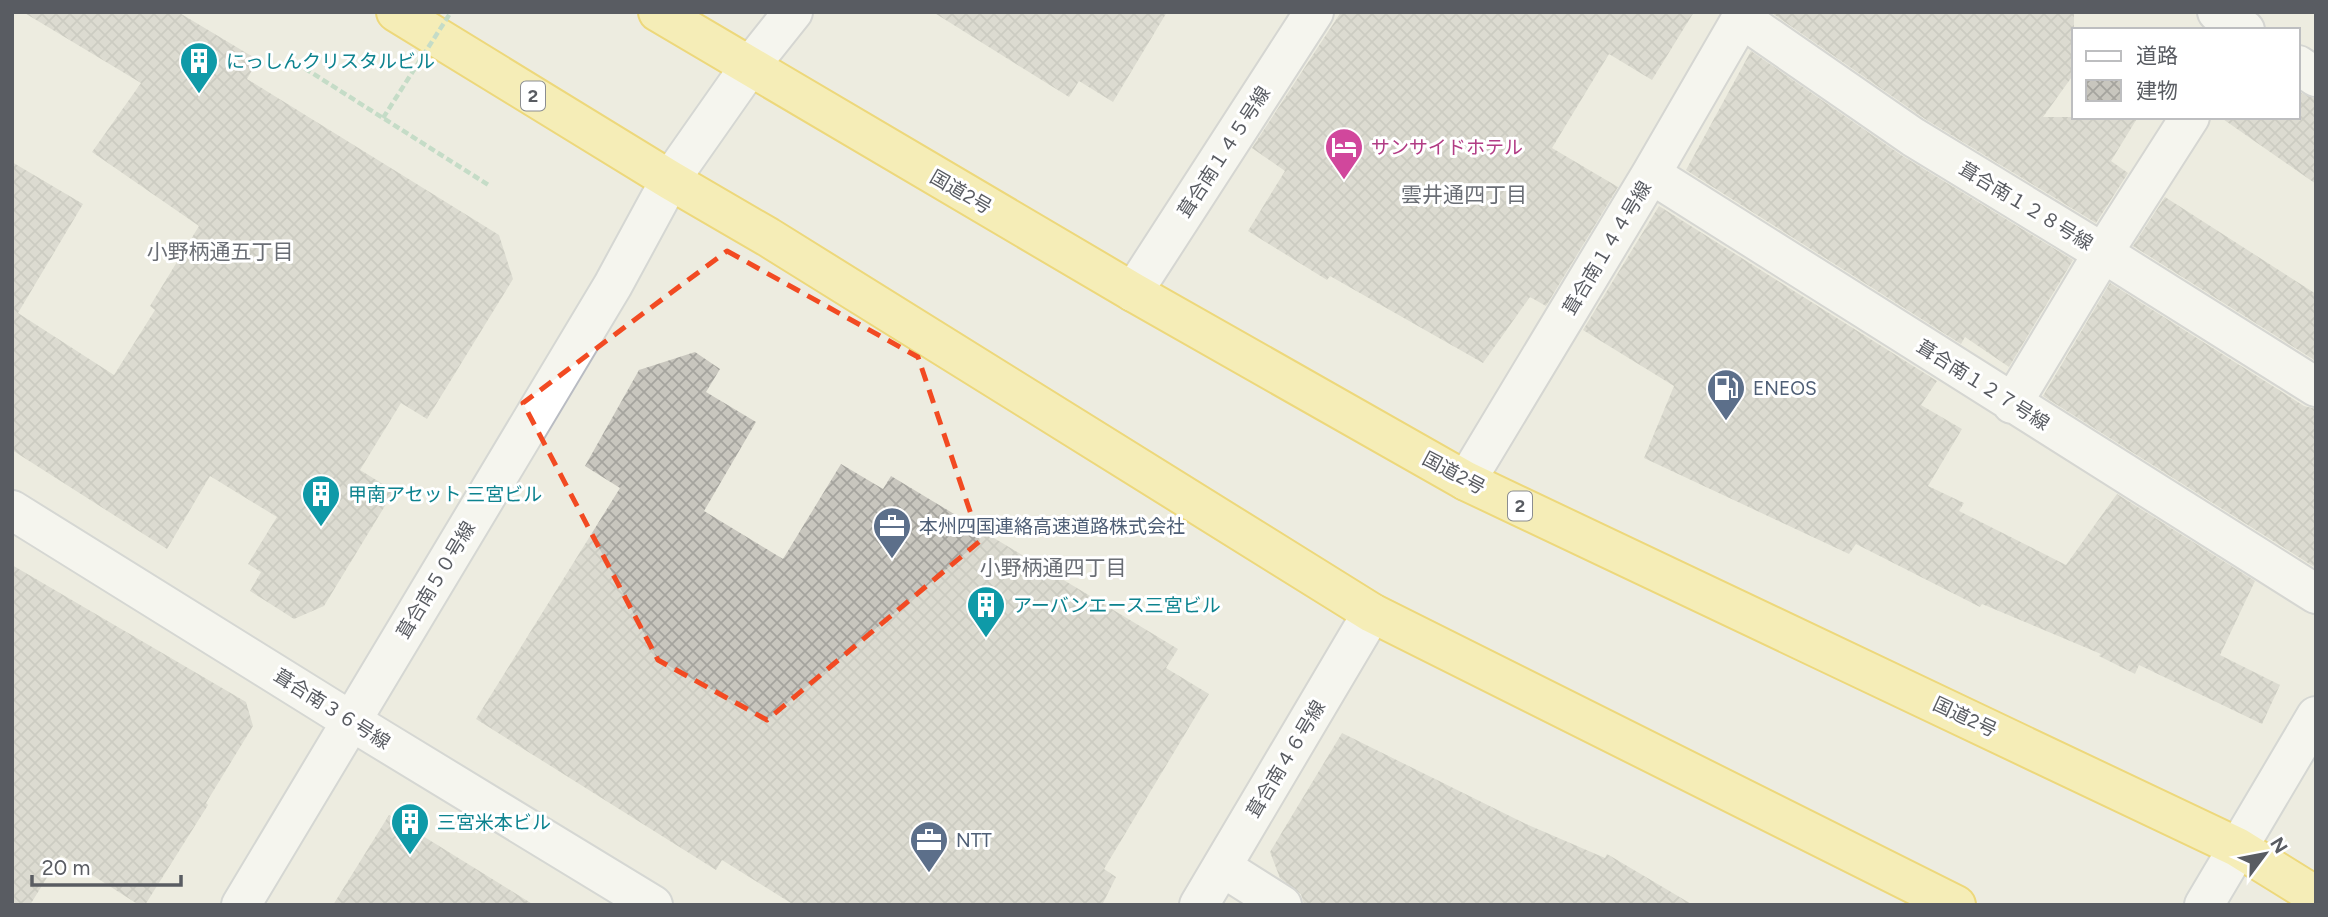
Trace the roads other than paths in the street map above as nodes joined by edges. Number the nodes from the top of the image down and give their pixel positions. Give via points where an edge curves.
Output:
1 (396, 12) edge
2 (658, 12) edge
3 (793, 12) edge
4 (1314, 12) edge
5 (2217, 12) edge
6 (2258, 12) edge
7 (1743, 15) edge
8 (2243, 28) edge
9 (2247, 28) edge
10 (750, 66) junction
11 (2300, 66) edge
12 (2316, 76) edge
13 (2189, 119) edge
14 (1651, 174) junction
15 (670, 180) junction
16 (2103, 253) junction
17 (1133, 292) junction
18 (2316, 387) edge
19 (2012, 404) junction
20 (1466, 481) junction
21 (12, 510) edge
22 (2316, 594) edge
23 (1372, 613) junction
24 (2316, 716) edge
25 (351, 721) junction
26 (2237, 847) junction
27 (1222, 867) junction
28 (2316, 896) edge
29 (241, 905) edge
30 (653, 905) edge
31 (1199, 905) edge
32 (1282, 905) edge
33 (1956, 905) edge
34 (2204, 905) edge

1 - 15 highway, 2
2 - 10 highway, 国道2号 / 2
3 - 10 street, 葺合南５０号線
4 - 17 street, 葺合南１４５号線
5 - 8 street
6 - 9 street
7 - 14 street, 葺合南１４４号線
7 - 16 street, 葺合南１２８号線 via 1913,137
10 - 15 street, 葺合南５０号線
10 - 17 highway, 国道2号 / 2
11 - 12 street
13 - 16 street
14 - 19 street, 葺合南１２７号線
14 - 20 street, 葺合南１４４号線
15 - 23 highway, 2
15 - 25 street, 葺合南５０号線 via 606,297
16 - 18 street, 葺合南１２８号線
16 - 19 street
17 - 20 highway, 国道2号 / 2
19 - 22 street, 葺合南１２７号線
20 - 26 highway, 国道2号 / 2
21 - 25 street, 葺合南３６号線
23 - 27 street, 葺合南４６号線
23 - 33 highway, 2
24 - 26 street
25 - 29 street, 葺合南５０号線
25 - 30 street, 葺合南３６号線
26 - 28 highway, 国道2号 / 2
26 - 34 street
27 - 31 street, 葺合南４６号線
27 - 32 street

